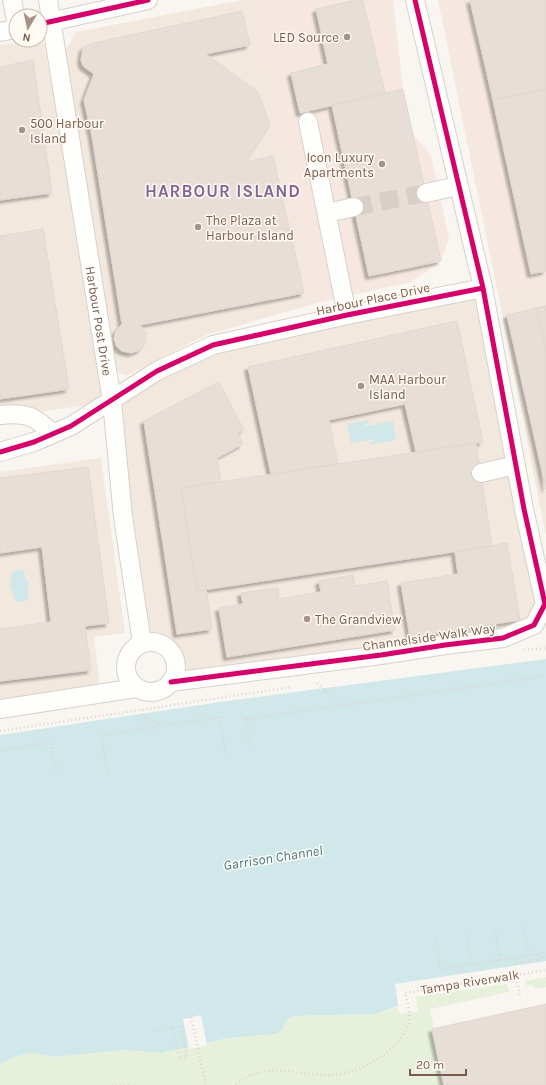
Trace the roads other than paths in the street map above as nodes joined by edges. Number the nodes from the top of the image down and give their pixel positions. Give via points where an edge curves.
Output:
1 (148, 0) edge
2 (415, 0) edge
3 (48, 23) edge
4 (48, 34) edge
5 (308, 122) dead end
6 (458, 186) junction
7 (426, 193) tunnel mouth
8 (354, 208) tunnel mouth
9 (327, 213) junction
10 (483, 288) junction
11 (347, 315) junction
12 (112, 401) junction
13 (0, 416) edge
14 (53, 434) junction
15 (0, 452) edge
16 (516, 465) junction
17 (480, 472) dead end
18 (142, 643) junction
19 (171, 682) junction
20 (136, 688) junction
21 (0, 709) edge

1 - 3 street
2 - 6 street
4 - 12 street, Harbour Post Drive
5 - 9 street
6 - 7 street
6 - 10 street
8 - 9 street
9 - 11 street
10 - 11 street, Harbour Place Drive
10 - 16 street, Channelside Walk Way
11 - 12 street, Harbour Place Drive via 213,345 157,371
12 - 14 street, Harbour Place Drive
12 - 18 street, Harbour Post Drive via 123,517
13 - 14 street via 15,414 38,419
14 - 15 street, Harbour Place Drive
16 - 17 street
16 - 19 street, Channelside Walk Way via 545,604 534,625 503,638
18 - 19 street via 157,642 168,648 174,656 176,673
18 - 20 street via 133,648 127,658 125,669 128,679
19 - 20 street via 163,690 154,692
20 - 21 street

